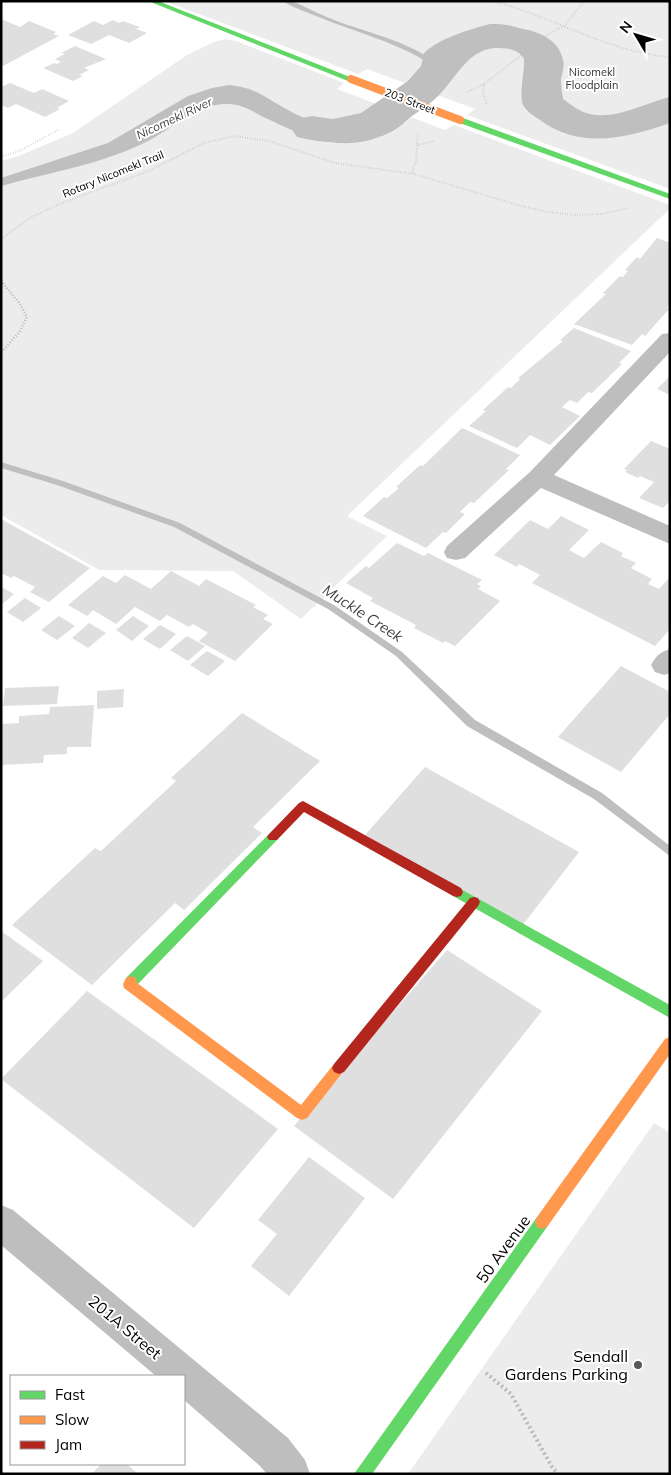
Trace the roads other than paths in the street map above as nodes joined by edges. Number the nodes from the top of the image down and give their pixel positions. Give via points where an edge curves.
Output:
1 (151, 1) edge
2 (670, 197) edge
3 (670, 338) edge
4 (538, 477) junction
5 (670, 536) edge
6 (456, 552) dead end
7 (474, 902) junction
8 (670, 1012) edge
9 (670, 1043) edge
10 (1, 1222) edge
11 (183, 1375) edge
12 (185, 1377) edge
13 (291, 1474) edge
14 (362, 1474) edge

1 - 2 street, 203 Street, bridge
3 - 4 street
4 - 5 street
4 - 6 street
7 - 7 street via 304,806 129,984 302,1114
7 - 8 street
9 - 14 street, 50 Avenue
10 - 11 street, 201A Street
12 - 13 street, 201A Street via 274,1452

